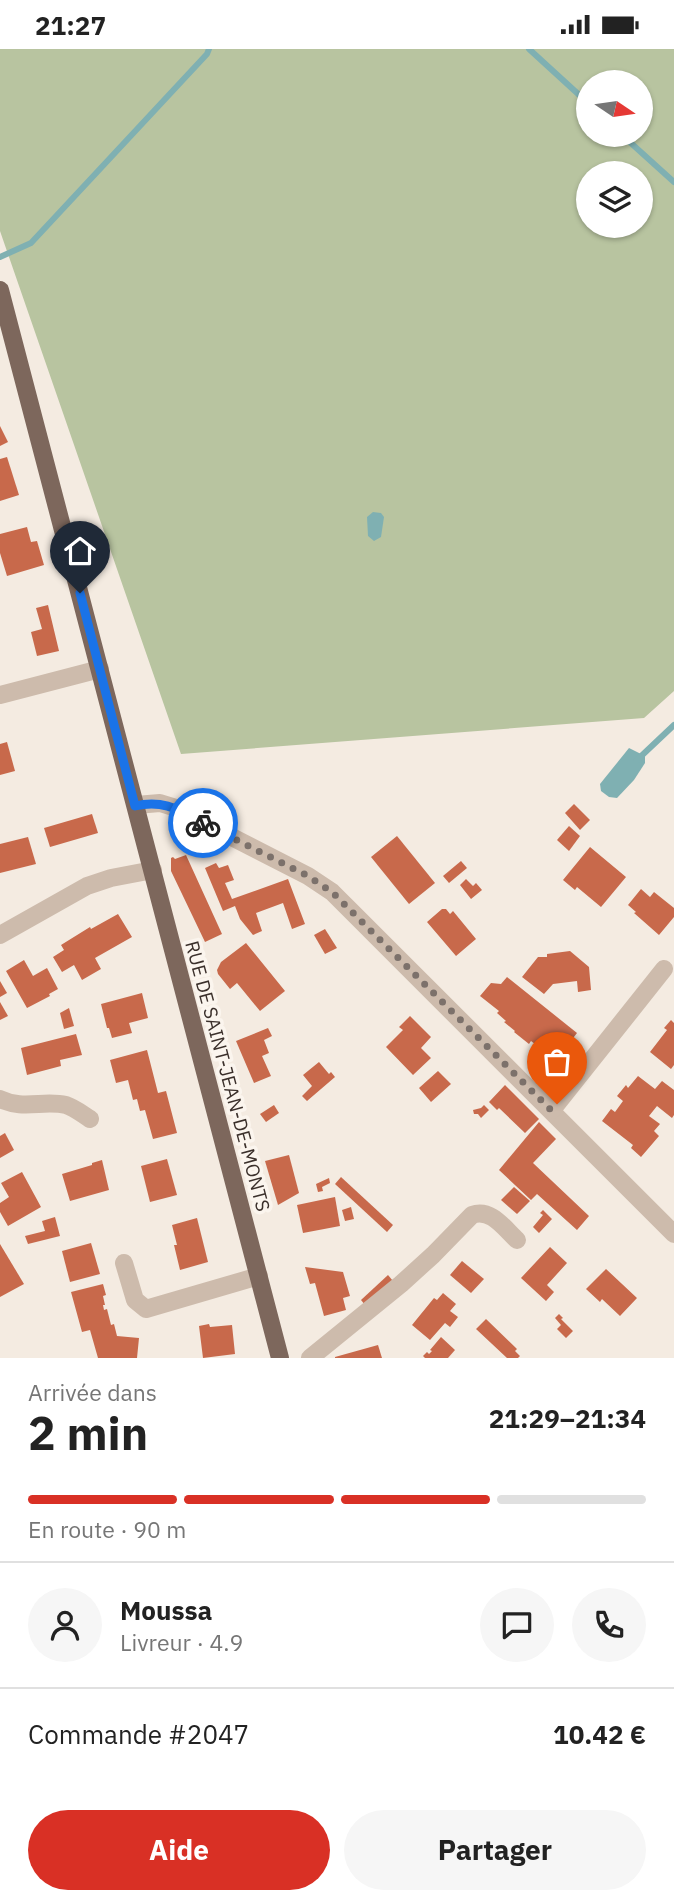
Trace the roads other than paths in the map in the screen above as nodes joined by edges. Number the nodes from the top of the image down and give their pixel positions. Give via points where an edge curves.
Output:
1 (0, 290) edge
2 (100, 669) junction
3 (0, 695) edge
4 (135, 806) junction
5 (153, 870) junction
6 (0, 935) edge
7 (664, 969) dead end
8 (0, 1099) edge
9 (551, 1110) junction
10 (90, 1119) dead end
11 (674, 1234) edge
12 (517, 1240) dead end
13 (124, 1263) dead end
14 (259, 1276) junction
15 (280, 1358) edge
16 (310, 1358) edge

1 - 2 main road, RUE DE SAINT-JEAN-DE-MONTS
2 - 3 street
2 - 4 main road, RUE DE SAINT-JEAN-DE-MONTS
4 - 5 main road, RUE DE SAINT-JEAN-DE-MONTS
4 - 9 street via 160,803 173,807 332,892
5 - 6 street via 87,886
5 - 14 main road, RUE DE SAINT-JEAN-DE-MONTS
7 - 9 street
8 - 10 street via 22,1105 70,1106
9 - 11 street
12 - 16 street via 487,1213 472,1215 401,1284
13 - 14 street via 135,1300 146,1309
14 - 15 main road, RUE DE SAINT-JEAN-DE-MONTS

